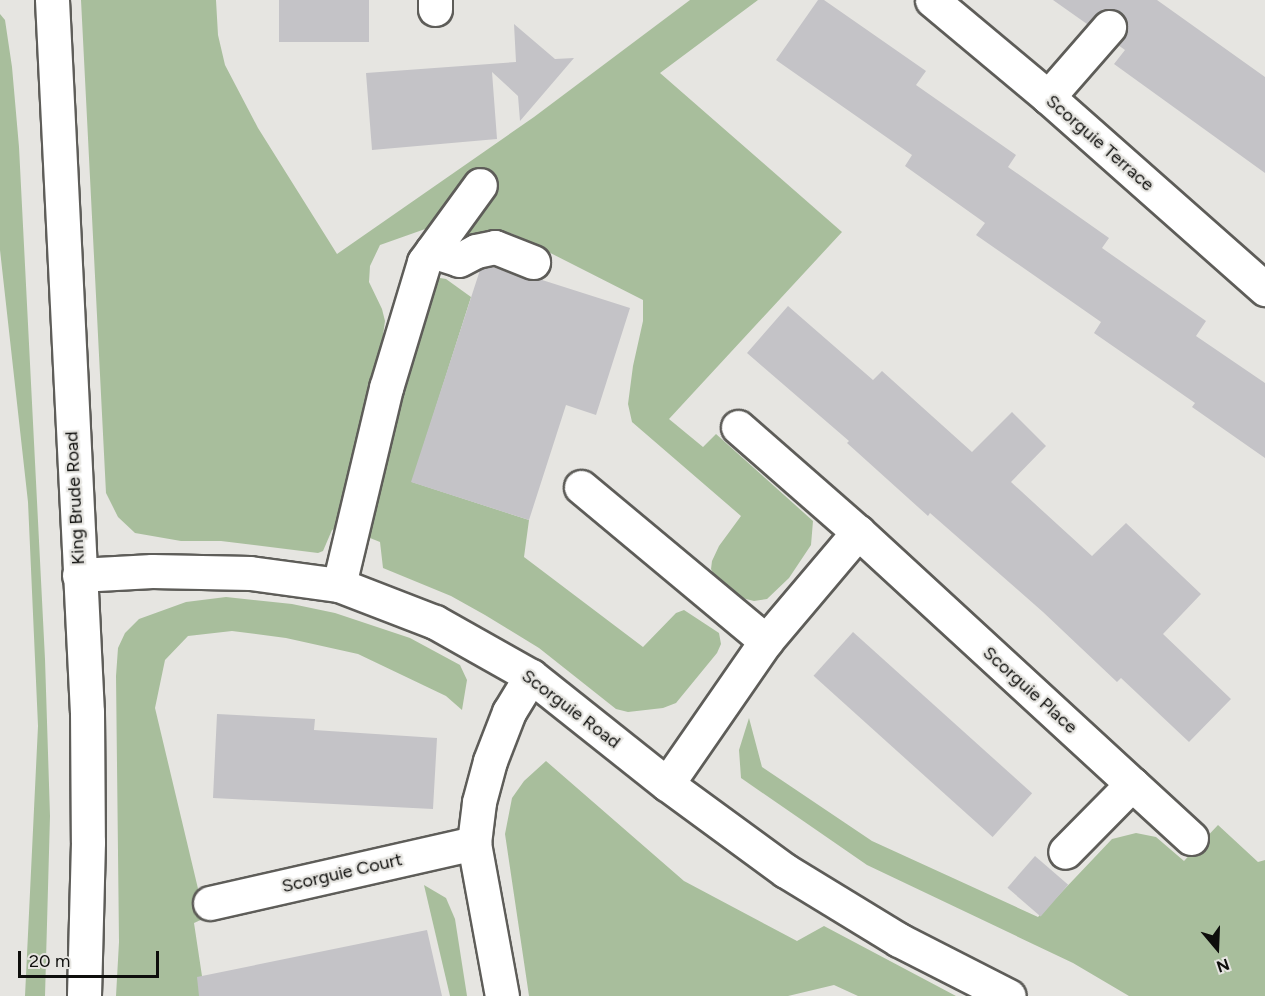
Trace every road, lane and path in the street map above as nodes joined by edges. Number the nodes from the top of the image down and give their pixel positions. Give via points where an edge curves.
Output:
1 (51, 0) edge
2 (932, 0) edge
3 (1109, 27) dead end
4 (1048, 97) junction
5 (480, 185) dead end
6 (432, 251) junction
7 (533, 262) dead end
8 (1265, 289) edge
9 (738, 427) dead end
10 (581, 487) dead end
11 (858, 532) junction
12 (79, 575) junction
13 (339, 585) junction
14 (766, 641) junction
15 (531, 676) junction
16 (667, 784) junction
17 (1132, 784) junction
18 (1191, 838) dead end
19 (474, 843) junction
20 (1065, 852) dead end
21 (210, 903) dead end
22 (84, 996) edge
23 (502, 996) edge
24 (1009, 996) edge

1 - 12 street, King Brude Road
2 - 4 street, Scorguie Terrace
3 - 4 street
4 - 8 street, Scorguie Terrace
5 - 6 street
6 - 7 street via 459,260 495,247
6 - 13 street via 424,262 386,388
9 - 11 street, Scorguie Place
10 - 14 street
11 - 14 street
11 - 17 street, Scorguie Place
12 - 13 street, Scorguie Road via 152,571 250,573
12 - 22 street, King Brude Road via 87,735
13 - 15 street, Scorguie Road via 435,622
14 - 16 street
15 - 16 street, Scorguie Road
15 - 19 street via 509,712 490,761
16 - 24 street, Scorguie Road via 786,871 899,940
17 - 18 street, Scorguie Place
17 - 20 street
19 - 21 street, Scorguie Court
19 - 23 street

